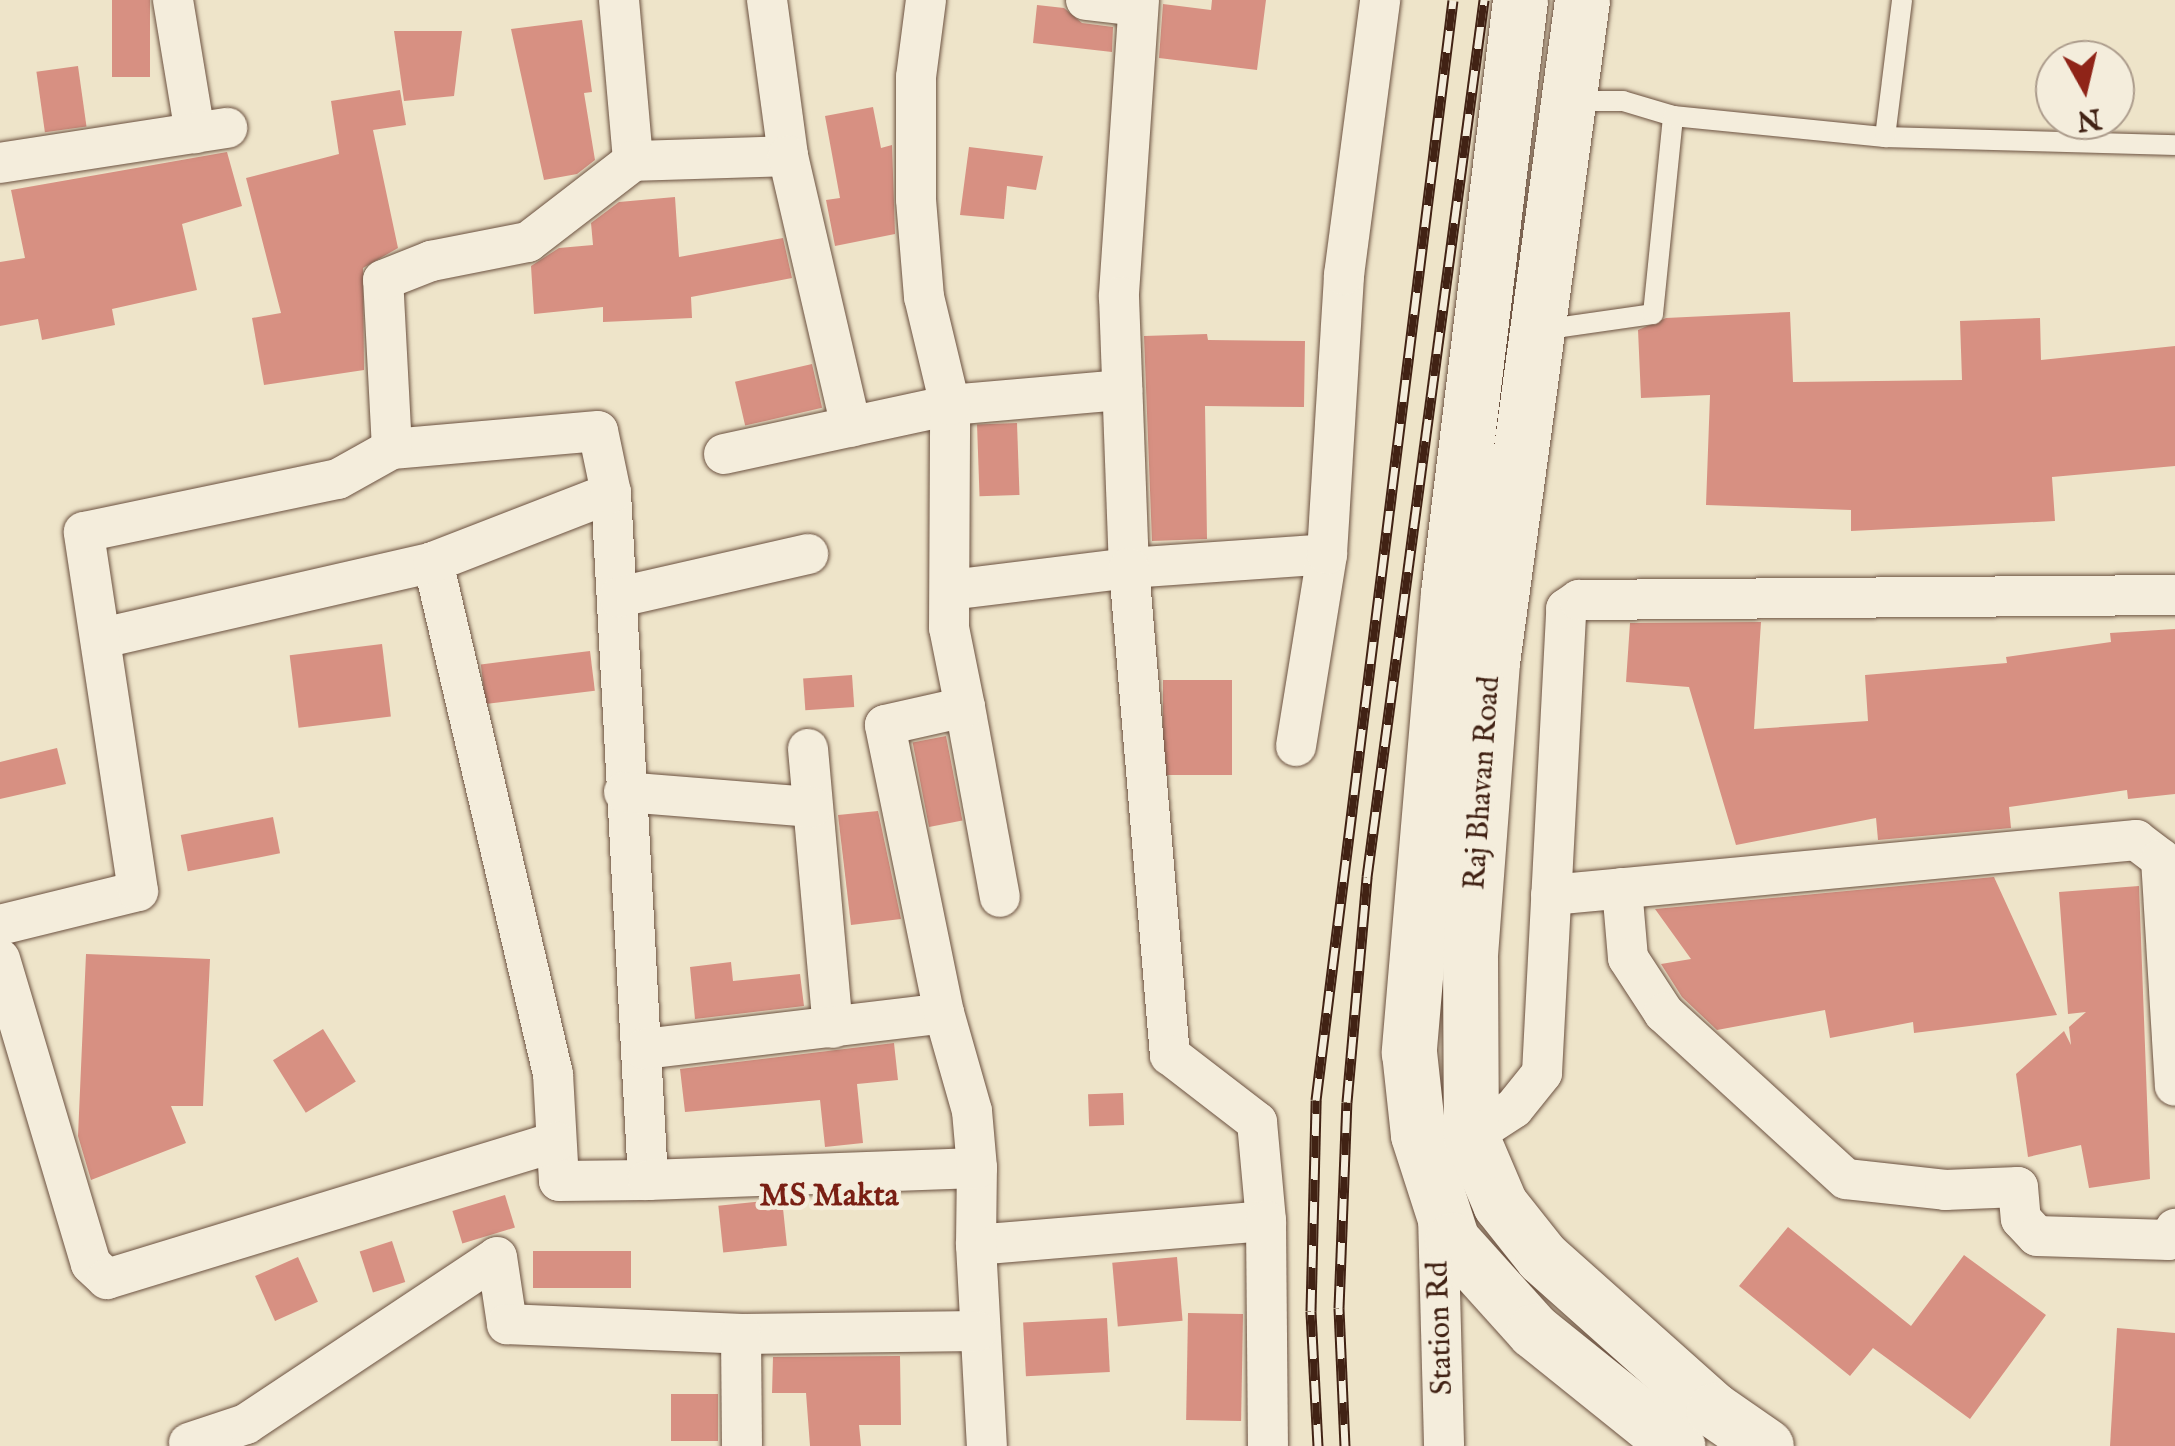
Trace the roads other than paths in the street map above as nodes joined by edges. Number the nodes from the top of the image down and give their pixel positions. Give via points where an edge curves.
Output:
1 (173, 0) edge
2 (619, 0) edge
3 (767, 0) edge
4 (926, 0) edge
5 (1086, 0) edge
6 (1380, 0) edge
7 (1520, 0) edge
8 (1582, 0) edge
9 (1902, 0) edge
10 (1138, 3) edge
11 (1568, 101) junction
12 (1674, 116) junction
13 (1886, 137) junction
14 (2175, 146) edge
15 (788, 156) junction
16 (633, 161) junction
17 (0, 164) edge
18 (1542, 330) junction
19 (1122, 390) junction
20 (950, 405) junction
21 (851, 427) junction
22 (392, 449) junction
23 (724, 454) dead end
24 (611, 494) junction
25 (808, 554) dead end
26 (1327, 554) junction
27 (433, 562) junction
28 (1129, 568) junction
29 (950, 590) junction
30 (2175, 596) edge
31 (620, 597) junction
32 (102, 638) junction
33 (965, 706) junction
34 (1296, 746) dead end
35 (808, 750) dead end
36 (624, 792) junction
37 (811, 807) junction
38 (1622, 888) junction
39 (1551, 895) junction
40 (1000, 897) dead end
41 (0, 925) edge
42 (0, 959) edge
43 (944, 1012) junction
44 (833, 1028) junction
45 (644, 1049) junction
46 (2175, 1086) edge
47 (1471, 1136) junction
48 (556, 1142) junction
49 (977, 1168) junction
50 (648, 1180) junction
51 (1438, 1210) junction
52 (1266, 1221) junction
53 (2175, 1229) edge
54 (976, 1246) junction
55 (977, 1331) junction
56 (740, 1334) junction
57 (189, 1443) dead end
58 (742, 1446) edge
59 (988, 1446) edge
60 (1268, 1446) edge
61 (1444, 1446) edge
62 (1677, 1446) edge
63 (1766, 1446) edge

1 - 17 street via 211,130
2 - 16 street
3 - 15 street
4 - 20 street via 916,77 916,199 924,297
5 - 10 street
6 - 26 street via 1344,275
7 - 51 main road, Raj Bhavan Road via 1448,594 1412,973 1413,1085
8 - 11 main road, Raj Bhavan Road
9 - 13 lane
10 - 19 street via 1119,298
11 - 12 lane via 1623,100
11 - 18 main road, Raj Bhavan Road
12 - 13 lane
12 - 18 lane via 1653,314
13 - 14 lane
15 - 16 street
15 - 21 street
16 - 22 street via 528,242 431,261 384,280
18 - 47 main road, Raj Bhavan Road via 1492,662 1470,958
19 - 20 street
19 - 28 street
20 - 21 street
20 - 29 street
21 - 23 street
22 - 24 street via 598,431
22 - 32 street via 338,479 84,532
24 - 27 street
24 - 31 street
25 - 31 street
26 - 28 street
26 - 34 street
27 - 32 street
27 - 48 street via 552,1074
28 - 29 street
28 - 52 street via 1170,1055 1257,1122
29 - 33 street via 949,628
30 - 39 street via 1578,600 1566,609
31 - 36 street
32 - 41 street via 138,892
33 - 40 street
33 - 43 street via 884,725
35 - 37 street
36 - 37 street
36 - 45 street
37 - 44 street
38 - 39 street
38 - 46 street via 2136,840 2161,858
38 - 53 street via 1628,958 1664,1012 1846,1179 1945,1190 2018,1187 2021,1219 2037,1236 2169,1240
39 - 47 street via 1542,1074 1514,1108
42 - 48 street via 91,1264 107,1279
43 - 44 street
43 - 49 street via 972,1111
44 - 45 street
45 - 50 street
47 - 51 street
47 - 63 main road, Raj Bhavan Road via 1500,1204 1542,1257 1714,1410
48 - 50 street via 559,1181
49 - 50 street
49 - 54 street
51 - 61 street, Station Rd
51 - 62 main road, Raj Bhavan Road via 1487,1285
52 - 54 street
52 - 60 street
54 - 55 street
55 - 56 street
55 - 59 street
56 - 57 street via 507,1324 498,1257 246,1424
56 - 58 street

